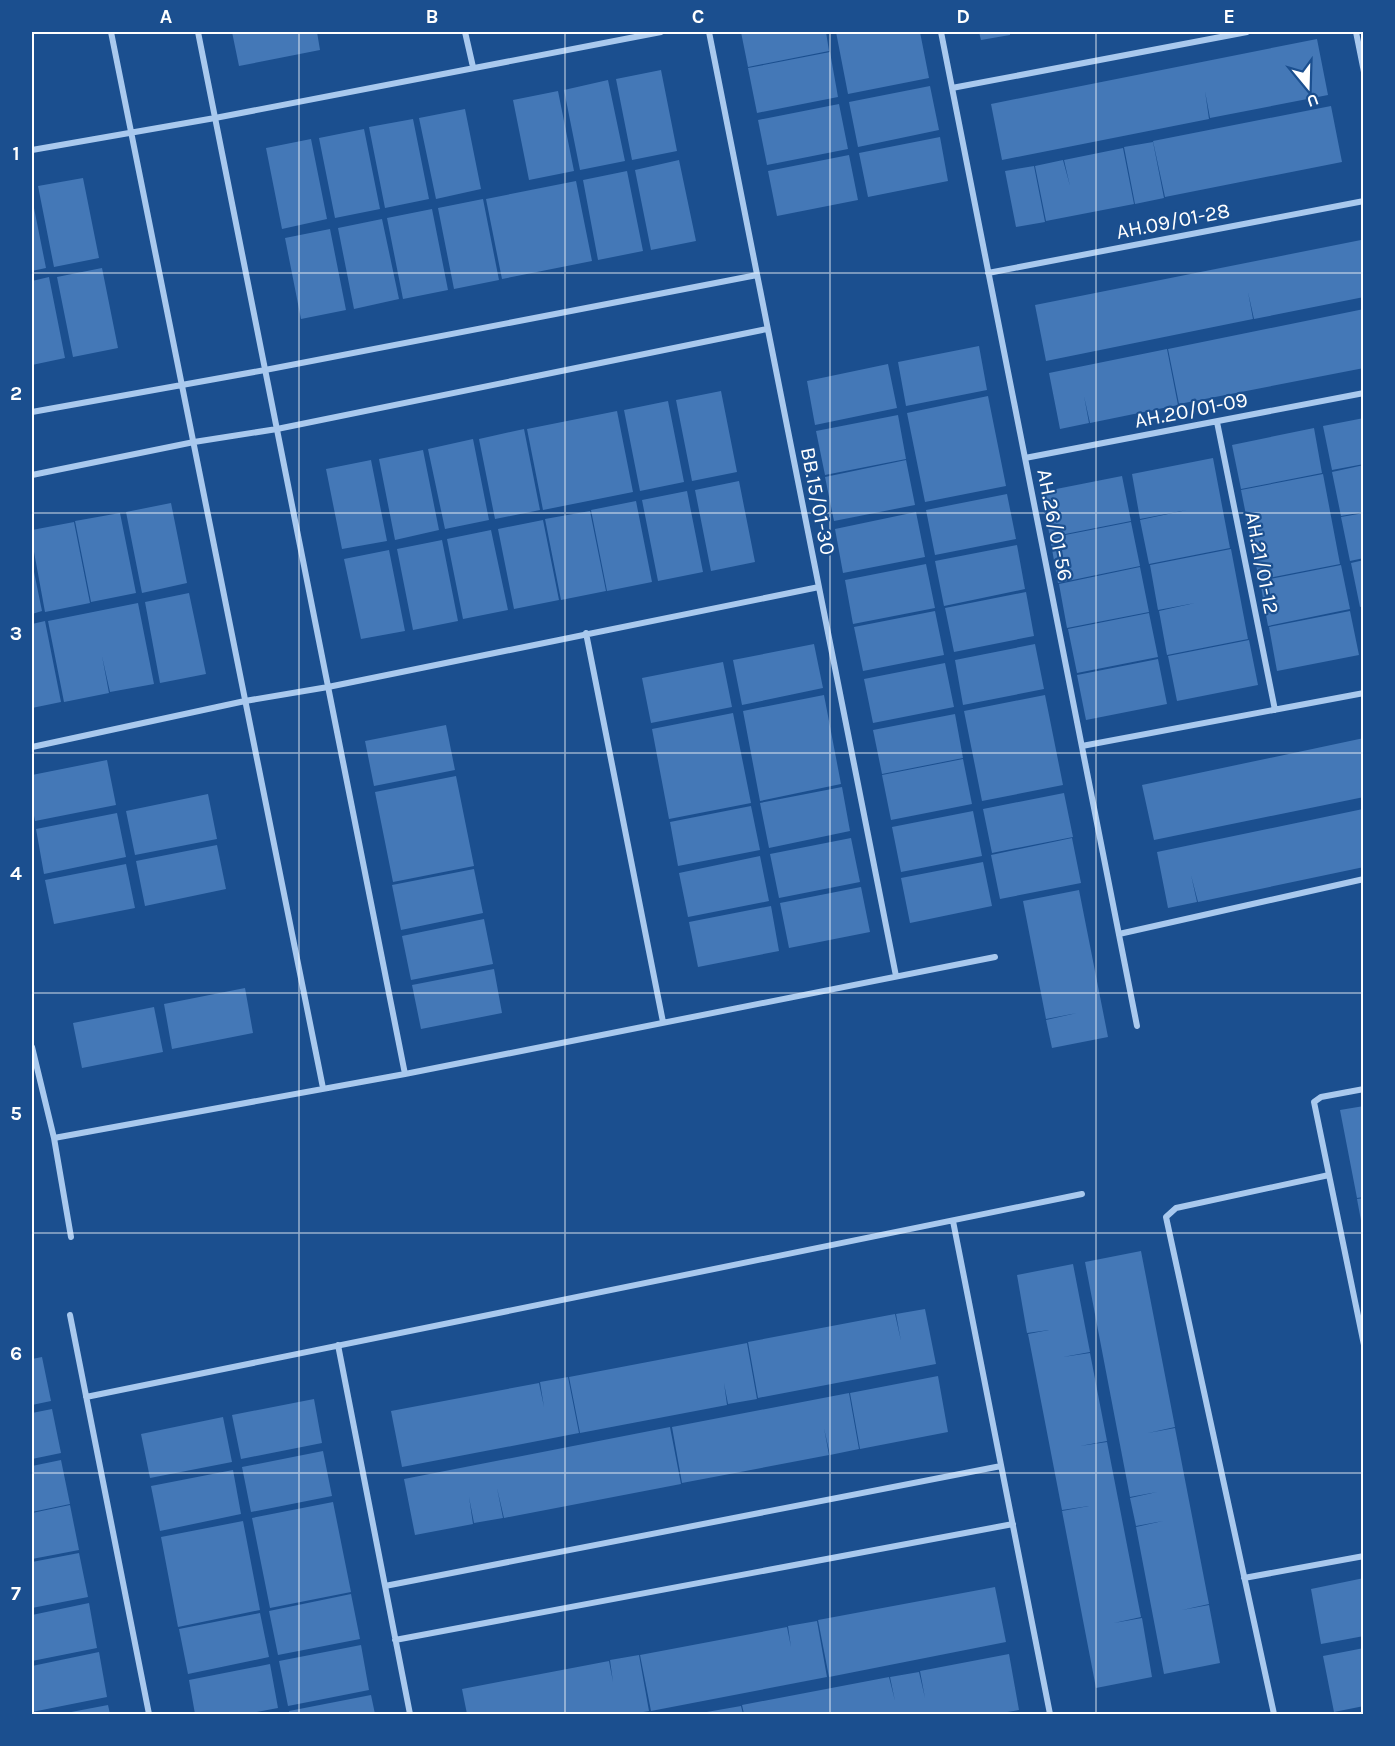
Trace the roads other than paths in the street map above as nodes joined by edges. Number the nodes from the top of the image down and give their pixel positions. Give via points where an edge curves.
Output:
1 (111, 32) edge
2 (198, 32) edge
3 (465, 32) edge
4 (661, 32) edge
5 (708, 32) edge
6 (941, 32) edge
7 (1247, 32) edge
8 (1356, 32) edge
9 (473, 67) junction
10 (1364, 72) edge
11 (952, 88) junction
12 (215, 118) junction
13 (131, 132) junction
14 (32, 150) edge
15 (1364, 201) edge
16 (988, 273) junction
17 (757, 275) junction
18 (768, 329) junction
19 (264, 370) junction
20 (182, 384) junction
21 (1364, 393) edge
22 (32, 412) edge
23 (1217, 422) junction
24 (276, 429) junction
25 (194, 442) junction
26 (1025, 458) junction
27 (32, 475) edge
28 (819, 587) junction
29 (586, 633) junction
30 (328, 687) junction
31 (1364, 693) edge
32 (245, 701) junction
33 (1275, 710) junction
34 (1082, 746) junction
35 (32, 747) edge
36 (1364, 879) edge
37 (1119, 934) junction
38 (995, 957) dead end
39 (896, 976) junction
40 (663, 1022) junction
41 (1137, 1026) dead end
42 (32, 1047) edge
43 (405, 1074) junction
44 (323, 1088) junction
45 (1364, 1089) edge
46 (54, 1138) junction
47 (1329, 1174) junction
48 (1082, 1194) dead end
49 (953, 1221) junction
50 (71, 1237) dead end
51 (70, 1315) dead end
52 (1364, 1345) edge
53 (338, 1346) junction
54 (86, 1397) junction
55 (1001, 1466) junction
56 (1012, 1524) junction
57 (1364, 1556) edge
58 (1244, 1578) junction
59 (385, 1586) junction
60 (396, 1640) junction
61 (149, 1714) edge
62 (410, 1714) edge
63 (1050, 1714) edge
64 (1274, 1714) edge

1 - 13 street
2 - 12 street
3 - 9 street
4 - 9 street
5 - 17 street, BB.15/01-30
6 - 11 street, AH.26/01-56
7 - 11 street
8 - 10 street
9 - 12 street
11 - 16 street, AH.26/01-56
12 - 13 street
12 - 19 street
13 - 14 street
13 - 20 street
15 - 16 street, AH.09/01-28
16 - 26 street, AH.26/01-56
17 - 18 street, BB.15/01-30
17 - 19 street
18 - 24 street
18 - 28 street, BB.15/01-30
19 - 20 street
19 - 24 street
20 - 22 street
20 - 25 street
21 - 23 street, AH.20/01-09
23 - 26 street, AH.20/01-09
23 - 33 street, AH.21/01-12
24 - 25 street
24 - 30 street
25 - 27 street
25 - 32 street
26 - 34 street, AH.26/01-56
28 - 29 street
28 - 39 street, BB.15/01-30
29 - 30 street
29 - 40 street
30 - 32 street
30 - 43 street
31 - 33 street
32 - 35 street
32 - 44 street
33 - 34 street
34 - 37 street, AH.26/01-56
36 - 37 street
37 - 41 street, AH.26/01-56
38 - 39 street
39 - 40 street
40 - 43 street
42 - 46 street
43 - 44 street
44 - 46 street
45 - 47 street via 1321,1097 1314,1102
46 - 50 street
47 - 52 street
47 - 58 street via 1176,1208 1166,1217
48 - 49 street
49 - 53 street
49 - 55 street
51 - 54 street
53 - 54 street
53 - 59 street
54 - 61 street
55 - 56 street
55 - 59 street
56 - 60 street
56 - 63 street
57 - 58 street
58 - 64 street
59 - 60 street
60 - 62 street

